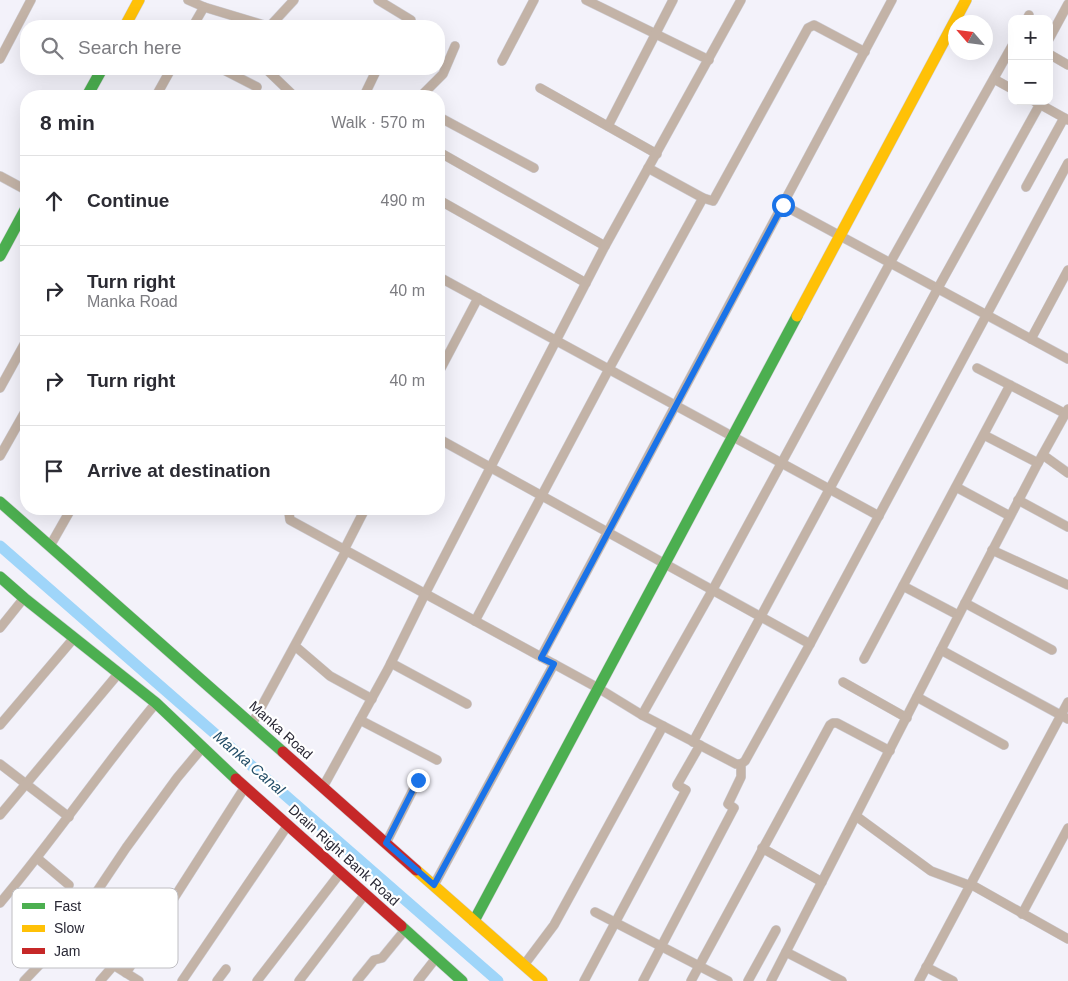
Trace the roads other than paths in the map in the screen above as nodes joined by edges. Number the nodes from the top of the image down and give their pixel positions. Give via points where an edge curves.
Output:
1 (31, 0) edge
2 (139, 0) edge
3 (188, 0) edge
4 (294, 0) edge
5 (378, 0) edge
6 (534, 0) edge
7 (586, 0) edge
8 (673, 0) edge
9 (741, 0) edge
10 (892, 0) edge
11 (964, 1) edge
12 (1068, 4) edge
13 (204, 7) junction
14 (20, 20) edge
15 (128, 20) edge
16 (196, 20) edge
17 (248, 20) edge
18 (275, 20) edge
19 (411, 20) edge
20 (20, 21) edge
21 (1053, 32) edge
22 (656, 33) junction
23 (455, 46) dead end
24 (865, 52) junction
25 (1008, 53) edge
26 (1053, 56) edge
27 (0, 59) edge
28 (709, 60) junction
29 (502, 61) dead end
30 (1068, 65) edge
31 (445, 69) edge
32 (99, 75) edge
33 (168, 75) edge
34 (234, 75) edge
35 (272, 75) edge
36 (375, 75) edge
37 (442, 75) edge
38 (994, 79) junction
39 (257, 87) dead end
40 (1008, 87) edge
41 (540, 88) dead end
42 (90, 90) edge
43 (159, 90) edge
44 (288, 90) edge
45 (367, 90) edge
46 (428, 90) edge
47 (1036, 105) edge
48 (1041, 105) edge
49 (1066, 119) edge
50 (445, 120) edge
51 (608, 126) junction
52 (657, 154) junction
53 (445, 155) edge
54 (1068, 163) edge
55 (534, 168) dead end
56 (648, 168) junction
57 (0, 176) edge
58 (20, 187) edge
59 (1026, 187) dead end
60 (703, 198) junction
61 (445, 203) edge
62 (783, 205) junction
63 (20, 219) edge
64 (840, 236) junction
65 (605, 246) junction
66 (0, 256) edge
67 (890, 263) junction
68 (1068, 270) edge
69 (445, 280) edge
70 (586, 282) junction
71 (938, 288) junction
72 (478, 298) junction
73 (986, 314) junction
74 (556, 339) junction
75 (1031, 339) junction
76 (20, 352) edge
77 (1068, 359) edge
78 (445, 361) edge
79 (977, 368) dead end
80 (609, 369) junction
81 (1010, 385) junction
82 (0, 388) edge
83 (676, 407) junction
84 (1067, 411) edge
85 (20, 421) edge
86 (984, 435) junction
87 (732, 437) junction
88 (445, 442) edge
89 (0, 456) edge
90 (1040, 459) junction
91 (781, 464) junction
92 (491, 468) junction
93 (1068, 473) edge
94 (956, 487) junction
95 (829, 490) junction
96 (541, 495) junction
97 (1018, 500) junction
98 (0, 502) edge
99 (68, 515) edge
100 (289, 515) edge
101 (363, 515) edge
102 (879, 516) junction
103 (1010, 516) junction
104 (1068, 527) edge
105 (607, 532) junction
106 (50, 546) junction
107 (992, 550) junction
108 (345, 551) junction
109 (664, 564) junction
110 (0, 577) edge
111 (1068, 585) edge
112 (903, 586) junction
113 (712, 591) junction
114 (425, 594) junction
115 (24, 598) junction
116 (965, 603) junction
117 (958, 615) junction
118 (759, 617) junction
119 (475, 622) junction
120 (0, 628) edge
121 (74, 638) junction
122 (810, 644) junction
123 (295, 646) junction
124 (941, 650) junction
125 (1052, 650) dead end
126 (541, 658) junction
127 (864, 659) dead end
128 (391, 663) junction
129 (554, 664) junction
130 (118, 674) junction
131 (843, 682) dead end
132 (598, 688) junction
133 (917, 697) junction
134 (372, 699) junction
135 (1068, 702) edge
136 (156, 703) junction
137 (467, 704) dead end
138 (642, 715) junction
139 (1064, 717) edge
140 (907, 718) junction
141 (360, 720) junction
142 (252, 724) junction
143 (0, 725) edge
144 (664, 726) junction
145 (696, 743) junction
146 (1004, 745) dead end
147 (202, 748) junction
148 (890, 751) junction
149 (437, 760) dead end
150 (0, 764) edge
151 (741, 764) junction
152 (418, 780) dead end
153 (26, 784) junction
154 (245, 787) junction
155 (323, 787) junction
156 (0, 814) edge
157 (856, 816) junction
158 (69, 817) junction
159 (288, 825) junction
160 (1068, 828) edge
161 (1065, 841) edge
162 (386, 843) junction
163 (762, 848) junction
164 (37, 858) junction
165 (341, 872) junction
166 (822, 882) junction
167 (69, 885) dead end
168 (434, 885) junction
169 (971, 885) junction
170 (12, 888) edge
171 (12, 888) edge
172 (99, 888) edge
173 (178, 892) edge
174 (365, 894) junction
175 (0, 903) edge
176 (595, 912) dead end
177 (1022, 914) junction
178 (474, 921) junction
179 (615, 923) junction
180 (405, 930) junction
181 (776, 930) dead end
182 (1068, 939) edge
183 (661, 947) junction
184 (786, 952) junction
185 (436, 958) junction
186 (524, 965) junction
187 (699, 966) junction
188 (926, 967) junction
189 (36, 968) edge
190 (111, 968) edge
191 (118, 968) edge
192 (129, 968) edge
193 (226, 969) dead end
194 (126, 973) junction
195 (24, 981) edge
196 (100, 981) edge
197 (138, 981) edge
198 (182, 981) edge
199 (217, 981) edge
200 (257, 981) edge
201 (299, 981) edge
202 (357, 981) edge
203 (418, 981) edge
204 (462, 981) edge
205 (542, 981) edge
206 (584, 981) edge
207 (643, 981) edge
208 (691, 981) edge
209 (728, 981) edge
210 (748, 981) edge
211 (771, 981) edge
212 (842, 981) edge
213 (919, 981) edge
214 (952, 981) edge

1 - 14 street
2 - 15 street
3 - 13 street
4 - 18 street
5 - 19 street
6 - 29 street
7 - 22 street
8 - 22 street
9 - 28 street
10 - 24 street
11 - 64 street
12 - 21 street
13 - 16 street
13 - 17 street
20 - 27 street
22 - 28 street
22 - 51 street
23 - 31 street
24 - 60 street via 814,26 808,28 715,199
24 - 62 street
25 - 38 street
26 - 30 street
28 - 52 street
32 - 42 street
33 - 43 street
34 - 39 street
35 - 44 street
36 - 45 street
37 - 46 street
38 - 40 street
38 - 67 street
41 - 51 street
47 - 71 street
48 - 49 street
49 - 59 street
50 - 55 street
51 - 52 street
52 - 56 street
53 - 65 street
54 - 73 street
56 - 60 street
56 - 65 street
57 - 58 street
60 - 80 street
61 - 70 street
62 - 64 street
62 - 83 street
63 - 66 street
64 - 67 street
64 - 87 street
65 - 70 street
67 - 71 street
67 - 91 street
68 - 75 street
69 - 72 street
70 - 74 street
71 - 73 street
71 - 95 street
72 - 74 street
72 - 78 street
73 - 75 street
73 - 102 street
74 - 80 street
74 - 92 street
75 - 77 street
76 - 82 street
79 - 81 street
80 - 83 street
80 - 96 street
81 - 84 street
81 - 86 street
83 - 87 street
83 - 105 street
84 - 90 street
85 - 89 street
86 - 90 street
86 - 94 street
87 - 91 street
87 - 109 street
88 - 92 street
90 - 93 street
90 - 97 street
91 - 95 street
91 - 113 street
92 - 96 street
92 - 114 street
94 - 103 street
94 - 112 street
95 - 102 street
95 - 118 street
96 - 105 street
96 - 119 street
97 - 103 street
97 - 104 street
98 - 106 street, Manka Road
99 - 106 street
100 - 108 street via 290,520
101 - 108 street
102 - 122 street
103 - 107 street
105 - 109 street
105 - 126 street
106 - 142 street, Manka Road
107 - 111 street
107 - 116 street
108 - 114 street
108 - 123 street
109 - 113 street
109 - 132 street
110 - 115 street, Drain Right Bank Road
112 - 117 street
112 - 127 street
113 - 118 street
113 - 138 street
114 - 119 street
114 - 128 street
115 - 120 street
115 - 121 street, Drain Right Bank Road
116 - 117 street
116 - 125 street
117 - 124 street
118 - 122 street
118 - 145 street
119 - 126 street
121 - 130 street, Drain Right Bank Road
121 - 143 street
122 - 151 street
123 - 134 street via 330,676
123 - 142 street
124 - 133 street
124 - 139 street
126 - 129 street
128 - 134 street
128 - 137 street
129 - 132 street
129 - 168 street
130 - 136 street, Drain Right Bank Road
130 - 153 street
131 - 140 street
132 - 138 street
132 - 178 street
133 - 140 street
133 - 146 street
134 - 141 street
135 - 139 street
136 - 147 street, Drain Right Bank Road
136 - 158 street
138 - 144 street
139 - 169 street
140 - 148 street
141 - 149 street
141 - 155 street
142 - 155 street, Manka Road
144 - 145 street
144 - 186 street via 554,924
145 - 151 street
145 - 179 street via 677,785 686,790
147 - 154 street, Drain Right Bank Road
147 - 172 street
148 - 157 street
148 - 163 street via 836,723 830,725
150 - 153 street
151 - 183 street via 741,776 728,804 734,808
152 - 162 street
153 - 156 street
153 - 158 street
154 - 159 street, Drain Right Bank Road
154 - 173 street
155 - 162 street, Manka Road
157 - 166 street
157 - 169 street via 931,871
158 - 164 street
159 - 165 street, Drain Right Bank Road
159 - 198 street
160 - 161 street
161 - 177 street
162 - 168 street, Manka Road
163 - 166 street
163 - 187 street
164 - 167 street
164 - 170 street
165 - 174 street, Drain Right Bank Road
165 - 200 street
166 - 184 street
168 - 178 street, Manka Road
169 - 177 street
169 - 188 street
171 - 175 street
174 - 180 street, Drain Right Bank Road
174 - 201 street
176 - 179 street
177 - 182 street
178 - 186 street, Manka Road
179 - 183 street
179 - 206 street
180 - 185 street, Drain Right Bank Road
180 - 202 street
181 - 210 street
183 - 187 street
183 - 207 street
184 - 211 street
184 - 212 street
185 - 203 street
185 - 204 street, Drain Right Bank Road
186 - 205 street, Manka Road
187 - 208 street
187 - 209 street
188 - 213 street
188 - 214 street
189 - 195 street
190 - 196 street
191 - 194 street
192 - 194 street
193 - 199 street
194 - 197 street

